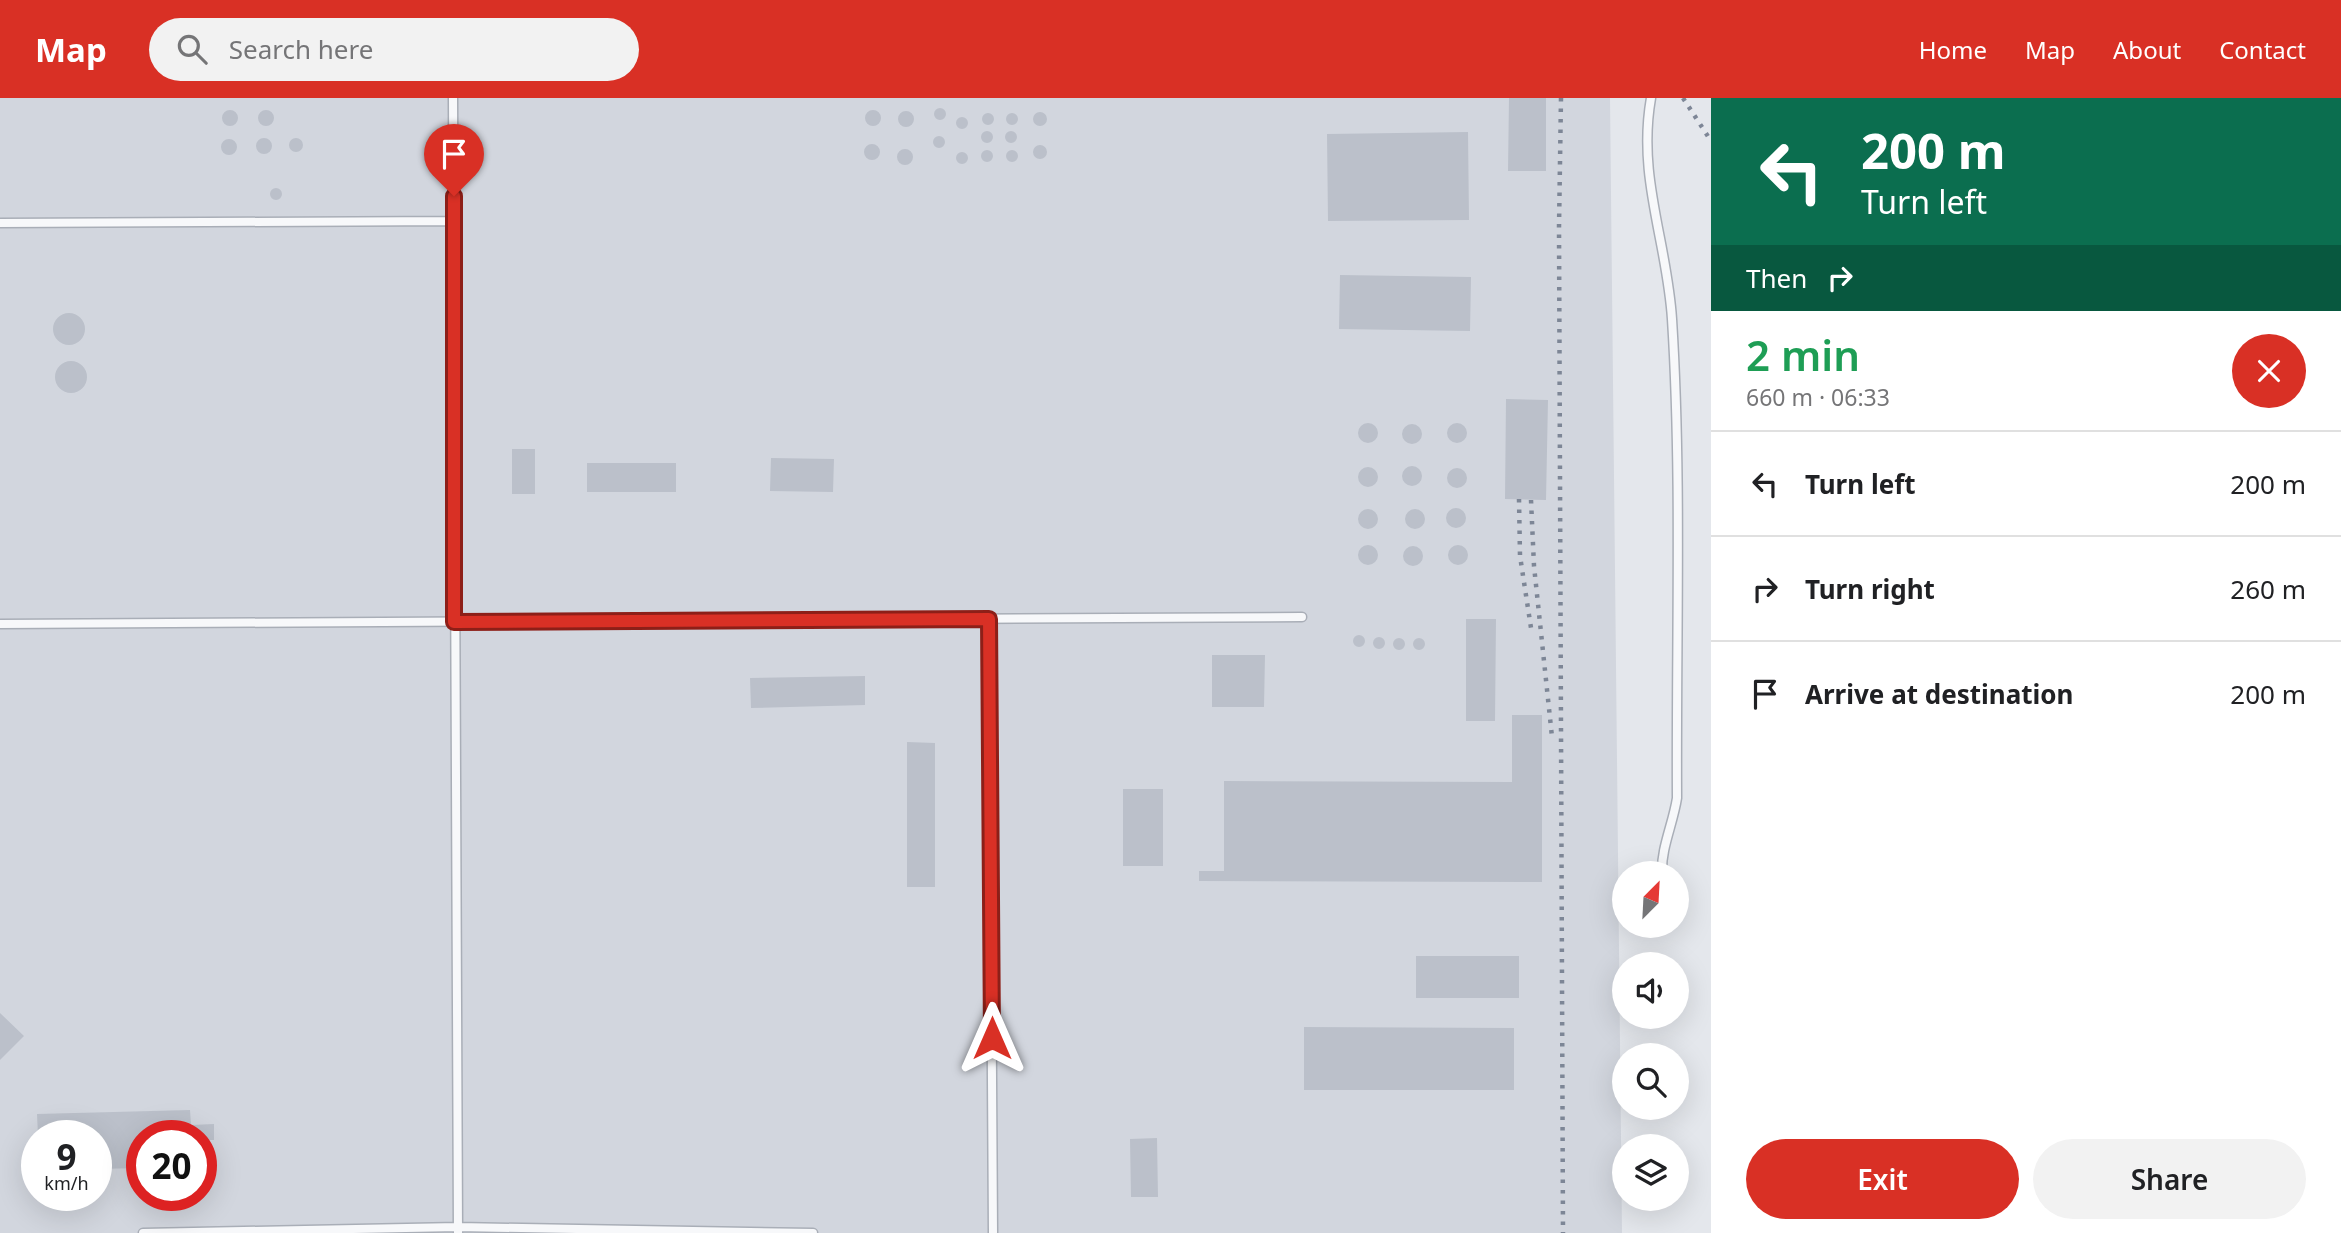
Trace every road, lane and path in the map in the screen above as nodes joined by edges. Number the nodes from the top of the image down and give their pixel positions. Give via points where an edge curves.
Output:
1 (453, 98) edge
2 (1651, 98) edge
3 (454, 221) junction
4 (0, 223) edge
5 (1302, 617) dead end
6 (989, 619) junction
7 (454, 622) junction
8 (0, 624) edge
9 (1661, 861) edge
10 (458, 1230) edge
11 (143, 1233) edge
12 (813, 1233) edge
13 (993, 1233) edge

1 - 3 lane
2 - 9 lane via 1646,168 1668,273 1677,408 1677,798
3 - 4 lane
3 - 7 lane
5 - 6 lane
6 - 7 lane
6 - 13 lane
7 - 8 lane
7 - 10 lane
10 - 11 lane
10 - 12 lane

